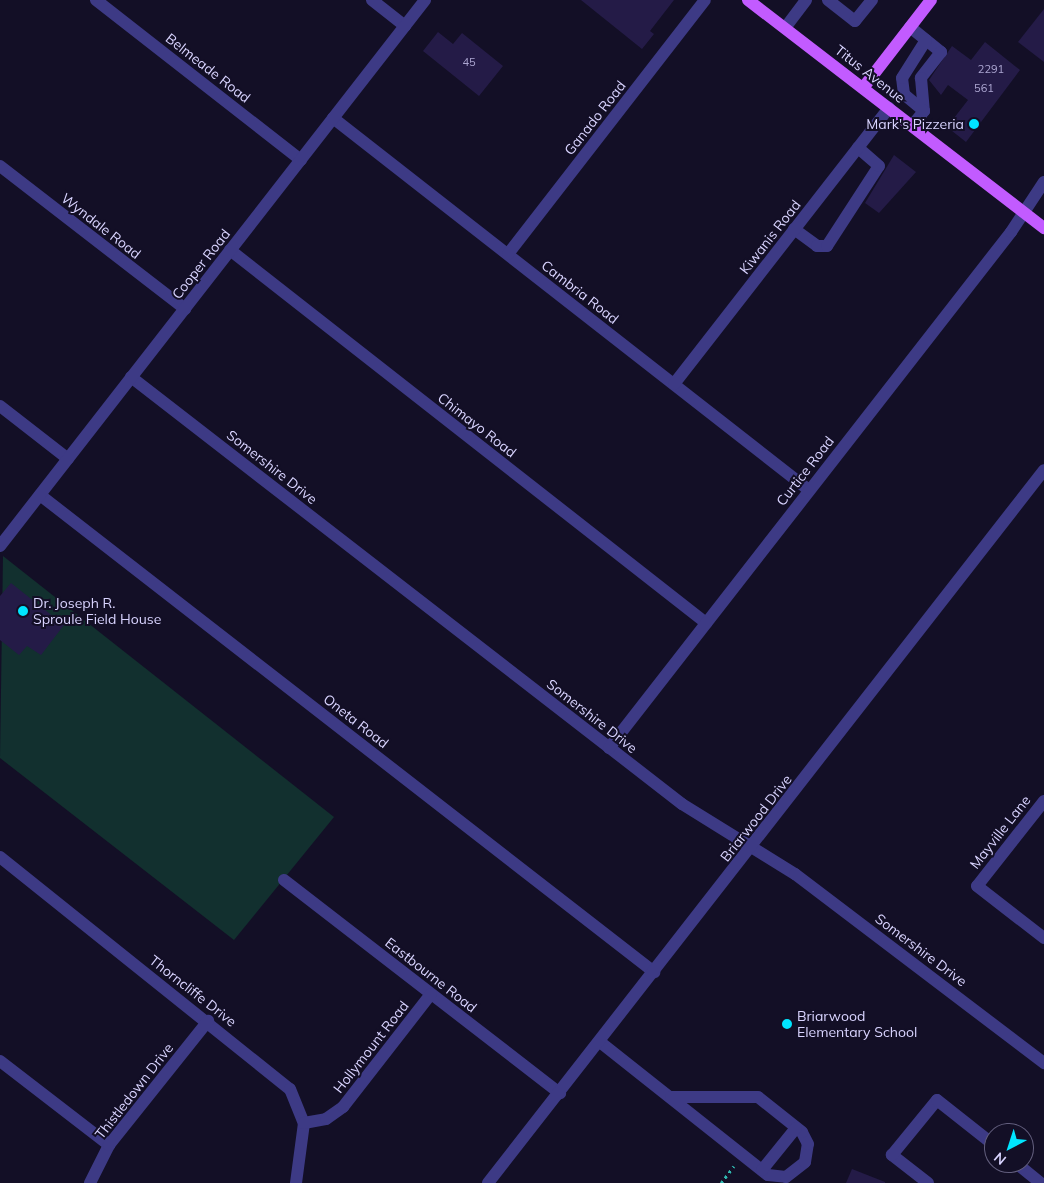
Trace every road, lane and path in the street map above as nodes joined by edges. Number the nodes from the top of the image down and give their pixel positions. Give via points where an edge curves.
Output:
1 (96, 0) edge
2 (372, 0) edge
3 (426, 0) edge
4 (705, 0) edge
5 (748, 0) edge
6 (806, 0) edge
7 (828, 0) edge
8 (872, 0) edge
9 (931, 0) edge
10 (405, 26) junction
11 (910, 27) junction
12 (785, 28) junction
13 (926, 40) junction
14 (906, 67) junction
15 (921, 78) junction
16 (863, 88) junction
17 (889, 108) junction
18 (924, 111) junction
19 (333, 118) junction
20 (912, 126) junction
21 (858, 148) junction
22 (301, 160) junction
23 (0, 166) edge
24 (1044, 182) edge
25 (1023, 212) junction
26 (1044, 228) edge
27 (794, 229) junction
28 (230, 250) junction
29 (508, 254) junction
30 (185, 309) junction
31 (132, 377) junction
32 (674, 384) junction
33 (0, 406) edge
34 (68, 459) junction
35 (1044, 470) edge
36 (809, 490) junction
37 (40, 495) junction
38 (0, 546) edge
39 (706, 623) junction
40 (609, 748) junction
41 (1044, 801) edge
42 (751, 849) junction
43 (0, 857) edge
44 (284, 880) dead end
45 (1044, 938) edge
46 (654, 972) junction
47 (431, 994) junction
48 (208, 1021) junction
49 (600, 1042) junction
50 (0, 1061) edge
51 (1044, 1063) edge
52 (560, 1093) junction
53 (671, 1097) junction
54 (304, 1123) junction
55 (796, 1128) junction
56 (984, 1138) edge
57 (109, 1145) junction
58 (734, 1166) dead end
59 (762, 1170) junction
60 (1028, 1173) edge
61 (90, 1183) edge
62 (296, 1183) edge
63 (488, 1183) edge
64 (721, 1183) edge
65 (928, 1183) edge
66 (1041, 1183) edge

1 - 22 street, Belmeade Road
2 - 10 street
3 - 10 street, Cooper Road
4 - 29 street, Ganado Road
5 - 12 main road, Titus Avenue
6 - 12 street
7 - 8 street via 855,21
9 - 11 main road
10 - 19 street, Cooper Road
11 - 13 street
11 - 16 main road
12 - 16 main road, Titus Avenue
13 - 14 street
13 - 15 street via 942,52
14 - 15 street
14 - 18 street via 902,78 904,94
15 - 18 street
16 - 17 main road, Titus Avenue
17 - 20 main road, Titus Avenue
17 - 21 street, Kiwanis Road
18 - 20 street
19 - 22 street, Cooper Road
19 - 29 street, Cambria Road
20 - 25 main road, Titus Avenue
21 - 27 street, Kiwanis Road
21 - 27 street via 879,166 827,246 817,246
22 - 28 street, Cooper Road
23 - 30 street, Wyndale Road
24 - 25 street, Curtice Road
25 - 26 main road, Titus Avenue
25 - 36 street, Curtice Road
27 - 32 street, Kiwanis Road
28 - 30 street, Cooper Road
28 - 39 street, Chimayo Road
29 - 32 street, Cambria Road
30 - 31 street, Cooper Road
31 - 34 street, Cooper Road
31 - 40 street, Somershire Drive
32 - 36 street, Cambria Road
33 - 34 street
34 - 37 street, Cooper Road
35 - 42 street, Briarwood Drive
36 - 39 street, Curtice Road
37 - 38 street, Cooper Road
37 - 46 street, Oneta Road
39 - 40 street, Curtice Road
40 - 42 street, Somershire Drive via 682,804
41 - 45 street, Mayville Lane via 977,886
42 - 46 street, Briarwood Drive
42 - 51 street, Somershire Drive via 819,891
43 - 48 street, Thorncliffe Drive
44 - 47 street, Eastbourne Road
46 - 49 street, Briarwood Drive
47 - 52 street, Eastbourne Road
47 - 54 street, Hollymount Road via 344,1107 326,1119
48 - 54 street, Thorncliffe Drive via 290,1089
48 - 57 street, Thistledown Drive
49 - 52 street, Briarwood Drive
49 - 53 street
50 - 57 street
52 - 63 street, Briarwood Drive
53 - 55 street via 758,1097
53 - 59 street
54 - 62 street, Thorncliffe Drive
55 - 59 street
55 - 59 street via 808,1144 800,1169 781,1178
56 - 65 street via 937,1100 892,1155
57 - 61 street, Thistledown Drive
58 - 64 path
60 - 66 street

